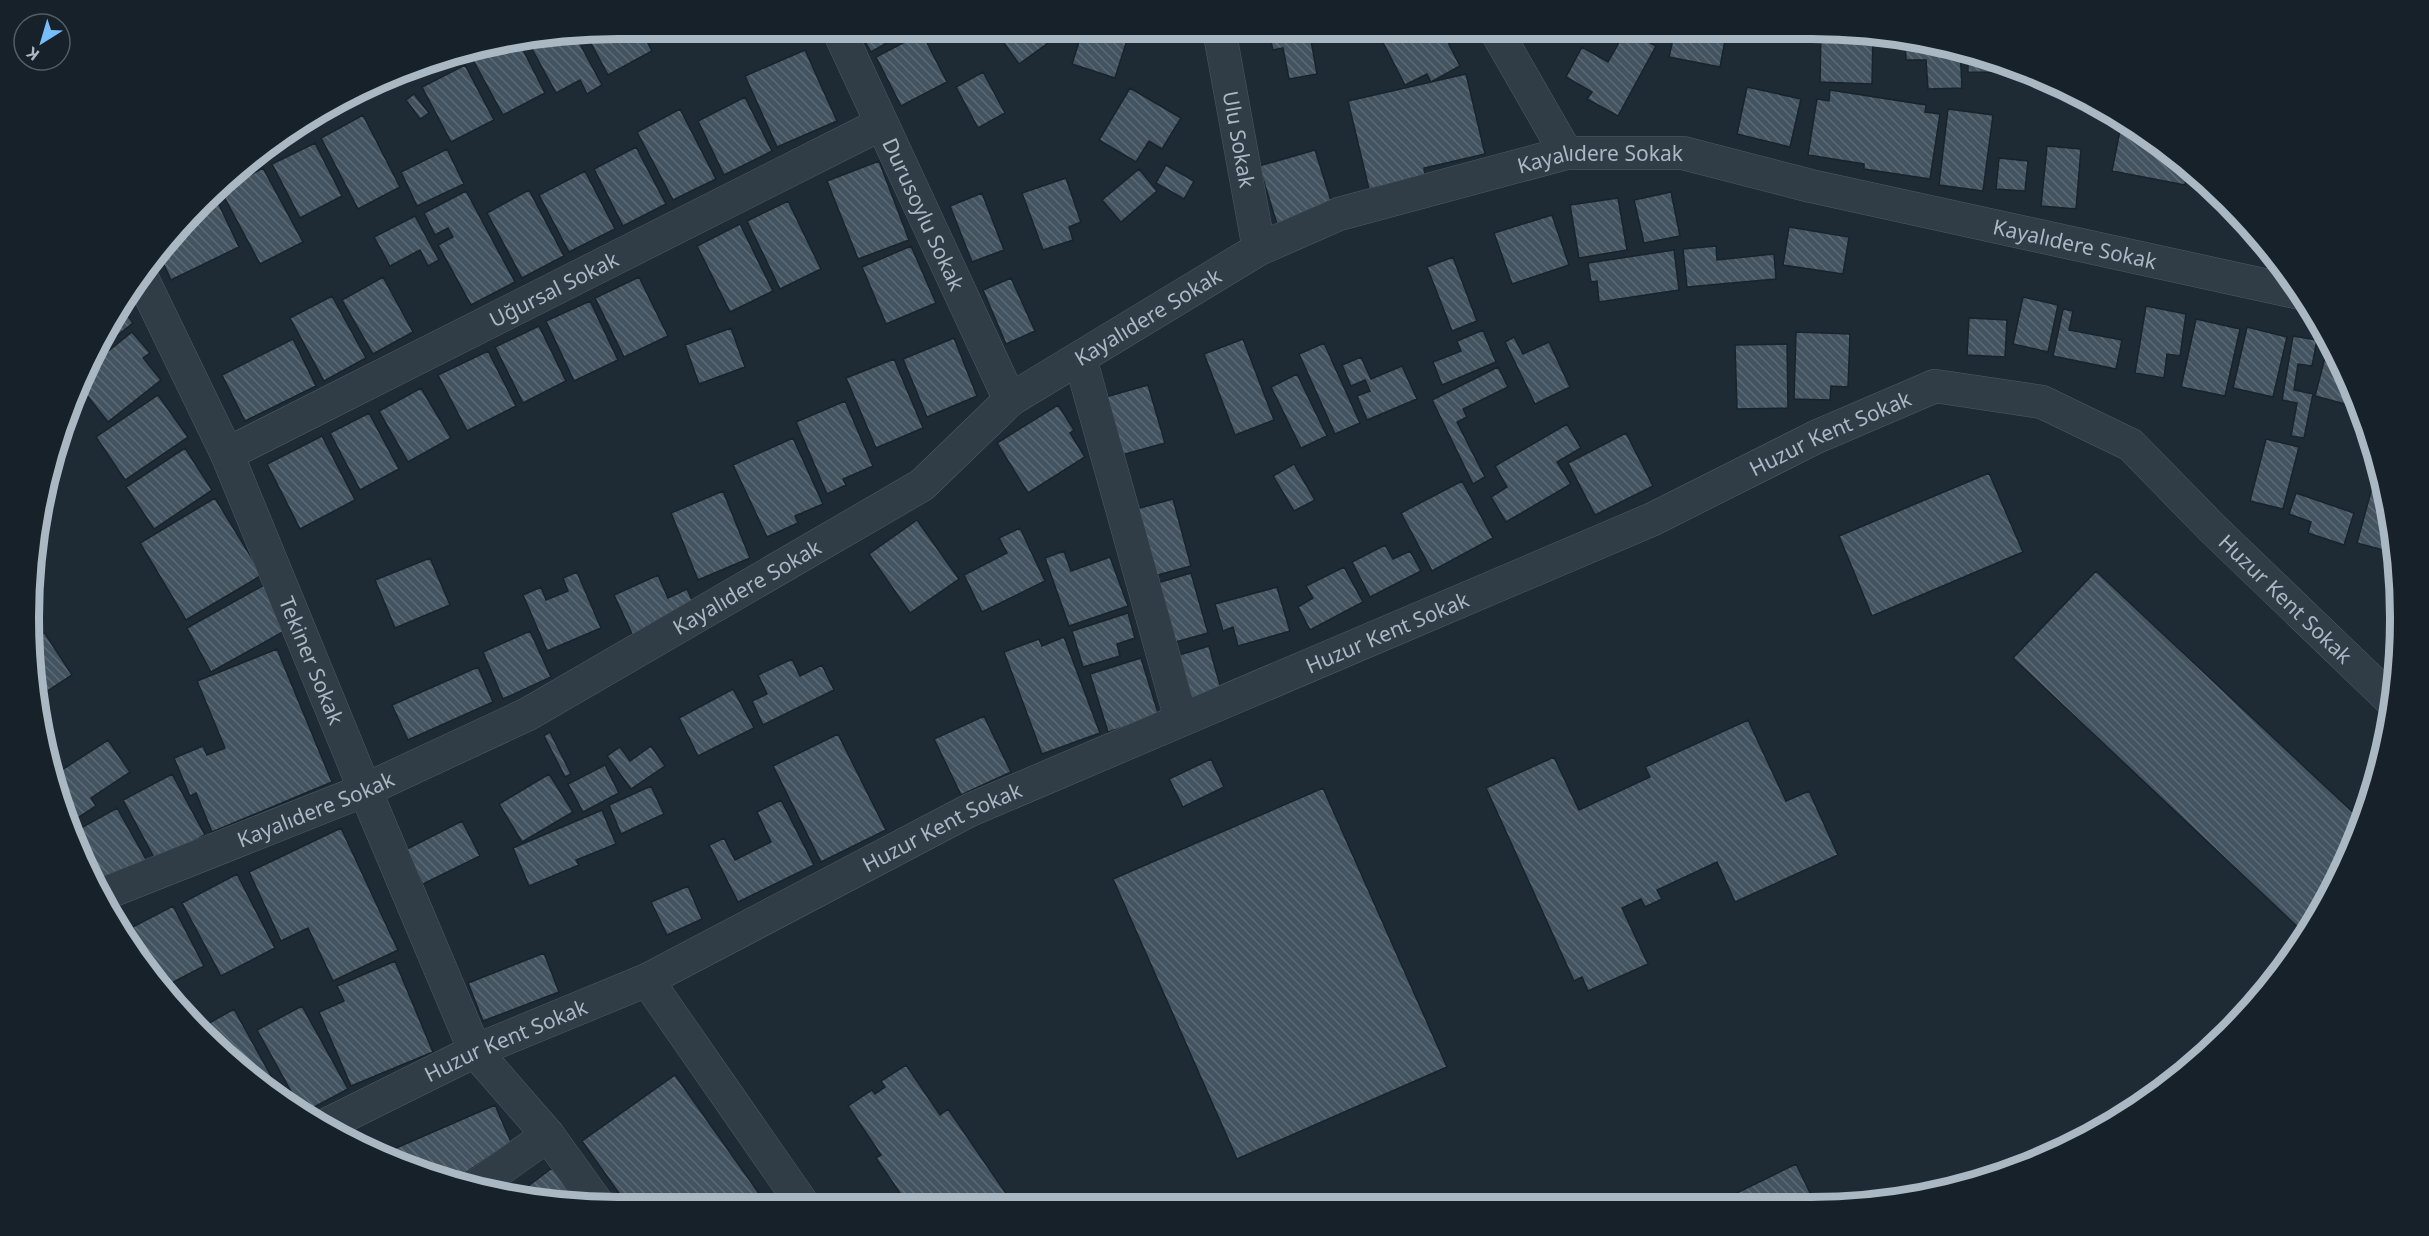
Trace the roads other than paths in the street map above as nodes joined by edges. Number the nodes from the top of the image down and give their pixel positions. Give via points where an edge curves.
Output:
1 (843, 39) edge
2 (1221, 39) edge
3 (1501, 39) edge
4 (881, 124) junction
5 (1566, 153) junction
6 (1259, 249) junction
7 (145, 285) edge
8 (2288, 290) edge
9 (1080, 358) junction
10 (1010, 400) junction
11 (227, 454) junction
12 (2385, 694) edge
13 (1182, 719) junction
14 (365, 790) junction
15 (109, 892) edge
16 (647, 980) junction
17 (475, 1051) junction
18 (333, 1122) edge
19 (548, 1135) junction
20 (483, 1181) edge
21 (592, 1196) edge
22 (798, 1197) edge

1 - 4 street, Durusoylu Sokak
2 - 6 street, Ulu Sokak
3 - 5 street
4 - 10 street, Durusoylu Sokak
4 - 11 street, Uğursal Sokak
5 - 6 street, Kayalıdere Sokak via 1339,214
5 - 8 street, Kayalıdere Sokak via 1683,153 1811,186
6 - 9 street, Kayalıdere Sokak
7 - 11 street, Tekiner Sokak
9 - 10 street, Kayalıdere Sokak
9 - 13 street
10 - 14 street, Kayalıdere Sokak via 922,485 528,714
11 - 14 street, Tekiner Sokak
12 - 13 street, Huzur Kent Sokak via 2131,446 2042,402 1935,386 1816,437 1653,519
13 - 16 street, Huzur Kent Sokak via 970,810
14 - 15 street, Kayalıdere Sokak
14 - 17 street, Tekiner Sokak
16 - 17 street, Huzur Kent Sokak
16 - 22 street
17 - 18 street, Huzur Kent Sokak
17 - 19 street, Tekiner Sokak
19 - 20 street
19 - 21 street, Tekiner Sokak

